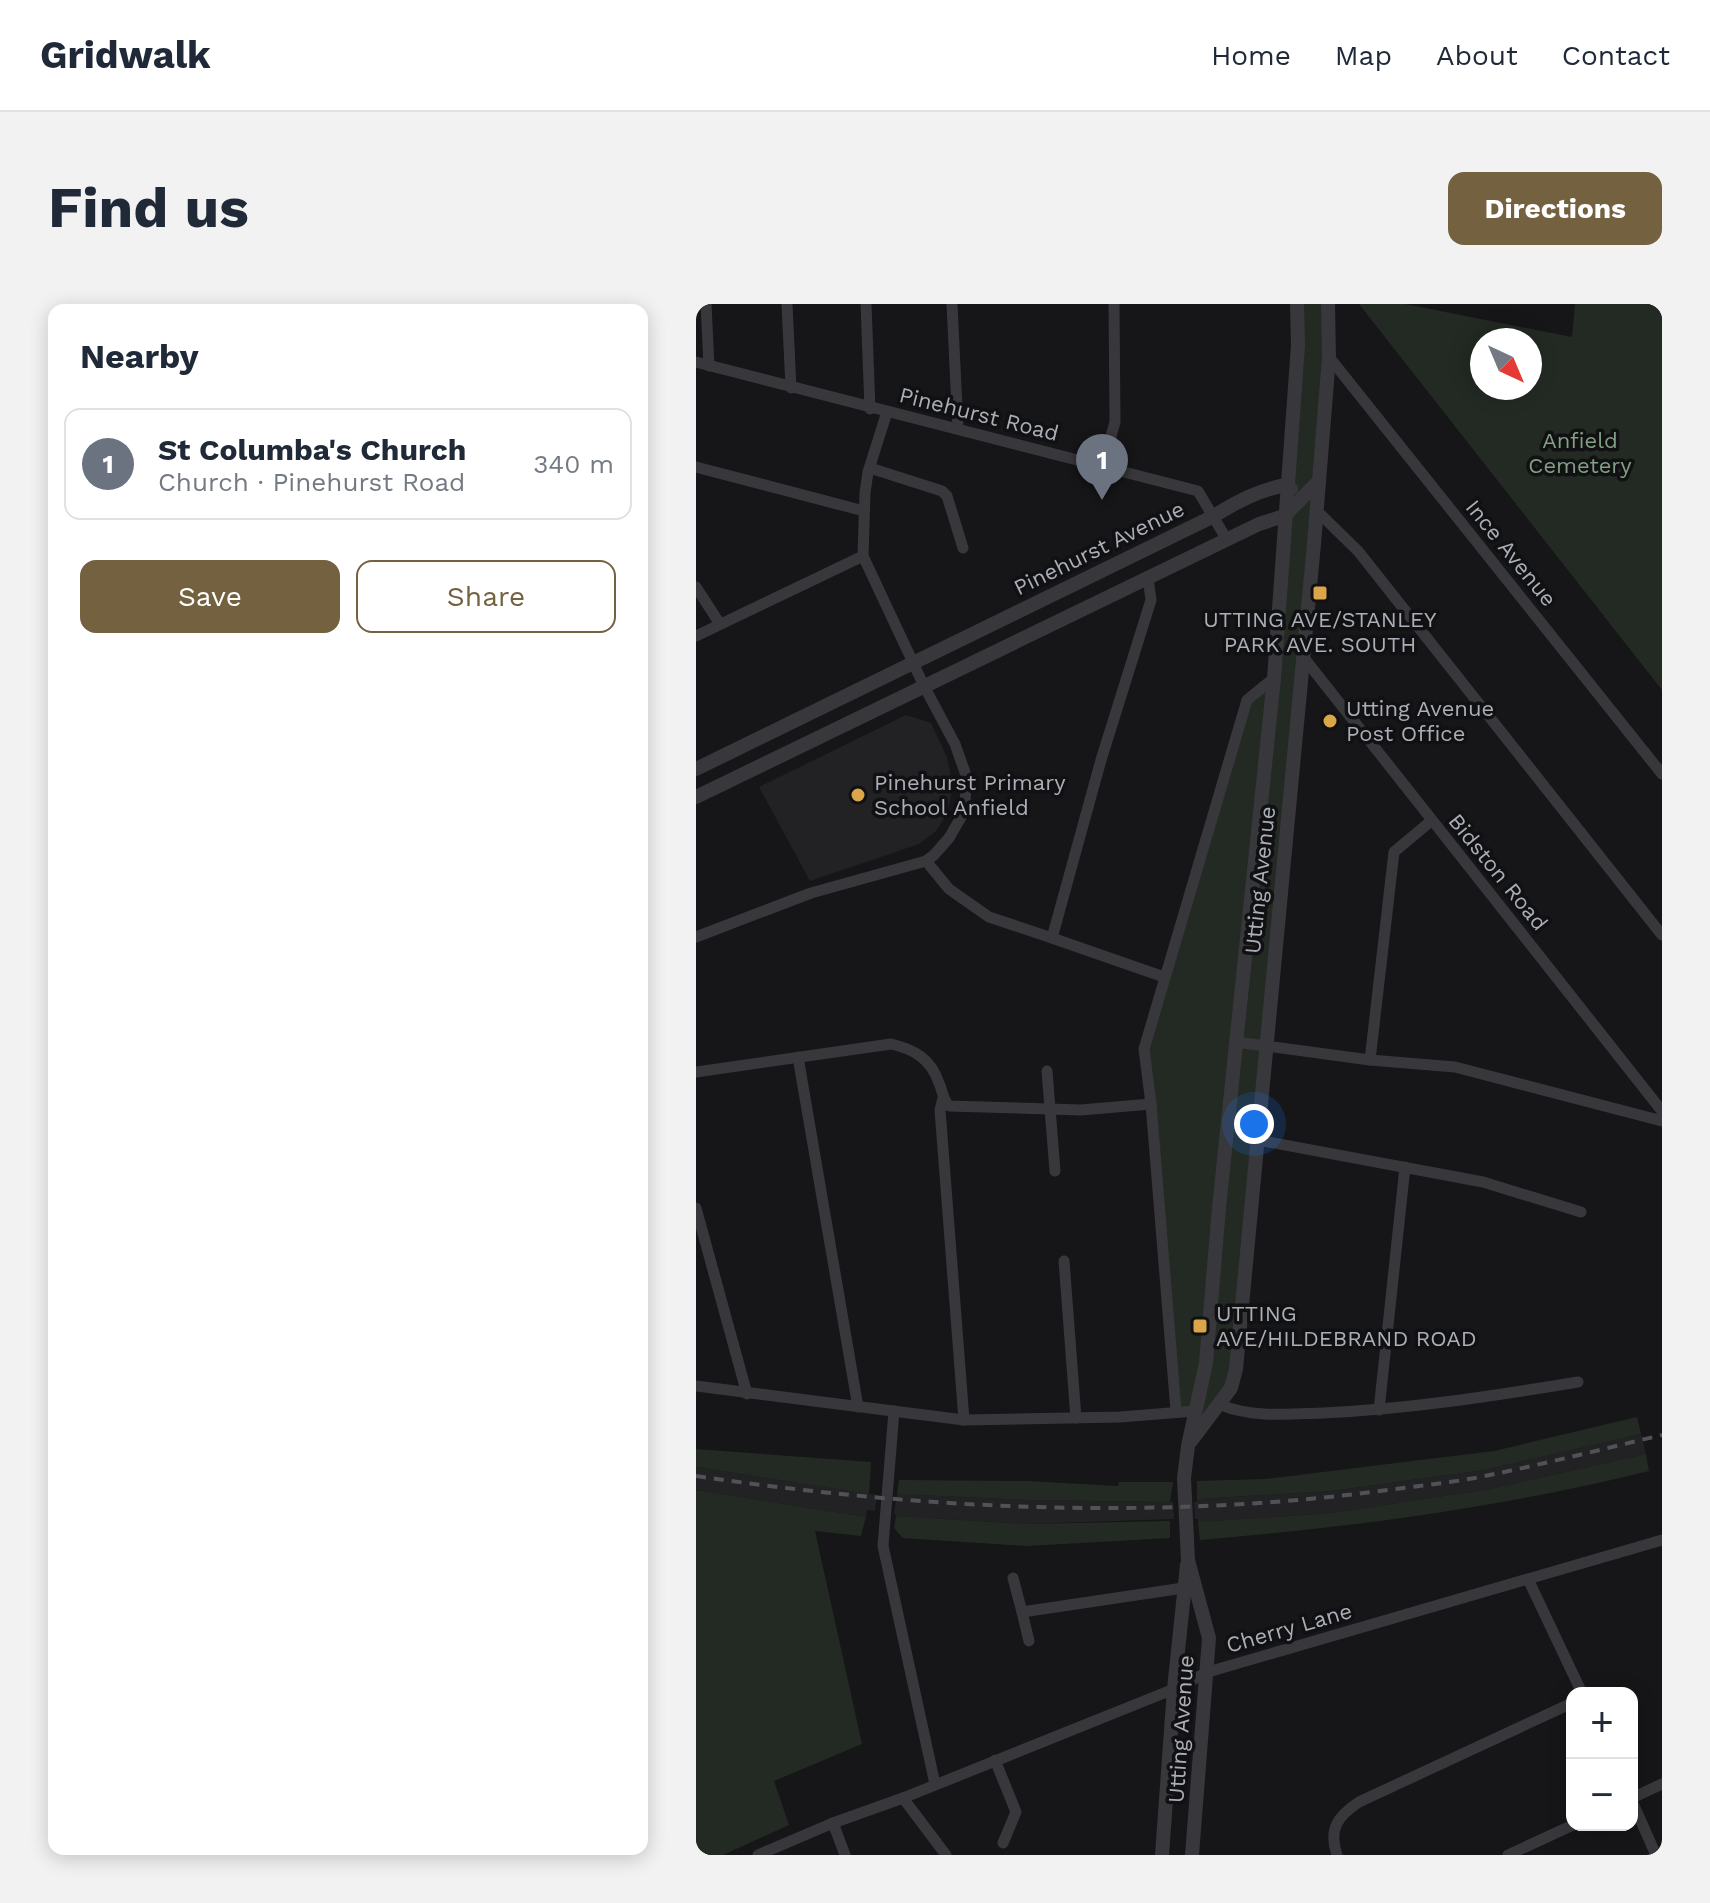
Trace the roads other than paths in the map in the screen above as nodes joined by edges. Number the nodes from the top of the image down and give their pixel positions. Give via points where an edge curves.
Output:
1 (706, 304) edge
2 (787, 304) edge
3 (866, 304) edge
4 (952, 304) edge
5 (1114, 304) edge
6 (1297, 304) edge
7 (1328, 304) edge
8 (1329, 357) junction
9 (696, 362) edge
10 (709, 366) junction
11 (791, 388) junction
12 (870, 409) junction
13 (887, 412) junction
14 (958, 429) junction
15 (1103, 465) junction
16 (696, 467) edge
17 (870, 468) junction
18 (1319, 481) junction
19 (1286, 485) junction
20 (1302, 498) junction
21 (1316, 510) junction
22 (864, 511) junction
23 (1214, 516) junction
24 (1284, 516) junction
25 (1227, 540) junction
26 (963, 548) dead end
27 (863, 556) junction
28 (1148, 578) junction
29 (696, 587) edge
30 (720, 624) junction
31 (696, 636) edge
32 (1304, 658) junction
33 (914, 662) junction
34 (1274, 678) junction
35 (924, 686) junction
36 (696, 769) edge
37 (1662, 774) edge
38 (696, 797) edge
39 (1431, 821) junction
40 (926, 861) junction
41 (1662, 935) edge
42 (696, 937) edge
43 (1052, 938) junction
44 (1164, 977) junction
45 (1236, 1042) junction
46 (1266, 1046) junction
47 (798, 1057) junction
48 (1370, 1060) junction
49 (1047, 1071) dead end
50 (696, 1072) edge
51 (943, 1098) junction
52 (1151, 1104) junction
53 (1049, 1110) junction
54 (1662, 1111) edge
55 (1662, 1121) edge
56 (1258, 1140) junction
57 (1405, 1167) junction
58 (1055, 1171) dead end
59 (696, 1208) edge
60 (1581, 1212) dead end
61 (1064, 1261) dead end
62 (1578, 1382) dead end
63 (696, 1386) edge
64 (747, 1394) junction
65 (1221, 1405) junction
66 (858, 1407) junction
67 (1379, 1410) junction
68 (894, 1411) junction
69 (1176, 1411) junction
70 (1195, 1411) junction
71 (1210, 1417) junction
72 (1076, 1418) junction
73 (964, 1420) junction
74 (1188, 1446) junction
75 (1662, 1540) edge
76 (1013, 1578) dead end
77 (1528, 1579) junction
78 (1189, 1587) junction
79 (1022, 1612) junction
80 (1029, 1641) dead end
81 (1208, 1672) junction
82 (1579, 1687) edge
83 (1174, 1689) junction
84 (1566, 1706) edge
85 (995, 1760) junction
86 (935, 1784) junction
87 (1662, 1784) edge
88 (1638, 1797) edge
89 (903, 1798) junction
90 (1638, 1814) edge
91 (833, 1823) junction
92 (1566, 1828) edge
93 (1003, 1843) dead end
94 (758, 1855) edge
95 (845, 1855) edge
96 (946, 1855) edge
97 (1162, 1855) edge
98 (1192, 1855) edge
99 (1337, 1855) edge
100 (1508, 1855) edge
101 (1656, 1855) edge

1 - 10 street
2 - 11 street
3 - 12 street
4 - 14 street
5 - 15 street via 1115,422
6 - 19 street, Utting Avenue
7 - 8 street, Utting Avenue
8 - 18 street, Utting Avenue
8 - 37 street, Ince Avenue
9 - 10 street, Pinehurst Road
10 - 11 street, Pinehurst Road
11 - 12 street, Pinehurst Road
12 - 13 street, Pinehurst Road
13 - 14 street, Pinehurst Road
13 - 17 street
14 - 15 street, Pinehurst Road
15 - 23 street, Pinehurst Road via 1198,491
16 - 22 street
17 - 22 street
17 - 26 street via 942,491
18 - 20 street
18 - 21 street, Utting Avenue
19 - 20 street
19 - 23 street, Pinehurst Avenue via 1242,499
19 - 24 street, Utting Avenue
20 - 21 street
20 - 24 street
21 - 32 street, Utting Avenue
21 - 41 street via 1358,551
22 - 27 street
23 - 25 street, Pinehurst Road
23 - 33 street, Pinehurst Avenue
24 - 25 street
24 - 34 street, Utting Avenue
25 - 28 street
27 - 30 street
27 - 33 street
28 - 35 street
28 - 43 street via 1151,600
29 - 30 street
30 - 31 street
32 - 39 street, Bidston Road
32 - 46 street, Utting Avenue
33 - 35 street
33 - 36 street, Pinehurst Avenue
34 - 44 street via 1247,700
34 - 45 street, Utting Avenue
35 - 38 street
35 - 40 street via 967,778 964,812 949,838
39 - 48 street via 1394,852
39 - 54 street, Bidston Road
40 - 42 street via 811,893
40 - 43 street via 949,889 989,917
43 - 44 street
44 - 52 street via 1144,1049
45 - 46 street
45 - 70 street, Utting Avenue via 1206,1363
46 - 48 street
46 - 56 street, Utting Avenue
47 - 50 street
47 - 51 street via 891,1044 910,1048 929,1062
47 - 66 street
48 - 55 street via 1455,1067
49 - 53 street
51 - 53 street via 949,1106
51 - 73 street
52 - 53 street
52 - 69 street
53 - 58 street
56 - 57 street
56 - 65 street, Utting Avenue via 1236,1369
57 - 60 street via 1483,1182
57 - 67 street
59 - 64 street
61 - 72 street
62 - 67 street
63 - 64 street
64 - 66 street
65 - 67 street via 1279,1415
65 - 71 street, Utting Avenue
66 - 68 street
68 - 73 street
68 - 86 street via 883,1546
69 - 70 street
69 - 72 street
70 - 71 street
70 - 74 street, Utting Avenue
71 - 74 street, Utting Avenue
72 - 73 street
74 - 78 street, Utting Avenue via 1184,1502
75 - 77 street, Cherry Lane
76 - 79 street
77 - 81 street, Cherry Lane
77 - 82 street
78 - 79 street
78 - 81 street, Utting Avenue via 1209,1638
78 - 83 street, Utting Avenue
79 - 80 street
81 - 83 street, Cherry Lane
81 - 98 street, Utting Avenue
83 - 85 street, Cherry Lane
83 - 97 street, Utting Avenue
84 - 99 street via 1342,1813 1334,1829
85 - 86 street, Cherry Lane
85 - 93 street via 1016,1812
86 - 89 street, Cherry Lane
87 - 88 street
89 - 91 street, Cherry Lane
89 - 96 street
90 - 101 street
91 - 94 street, Cherry Lane
91 - 95 street
92 - 100 street

